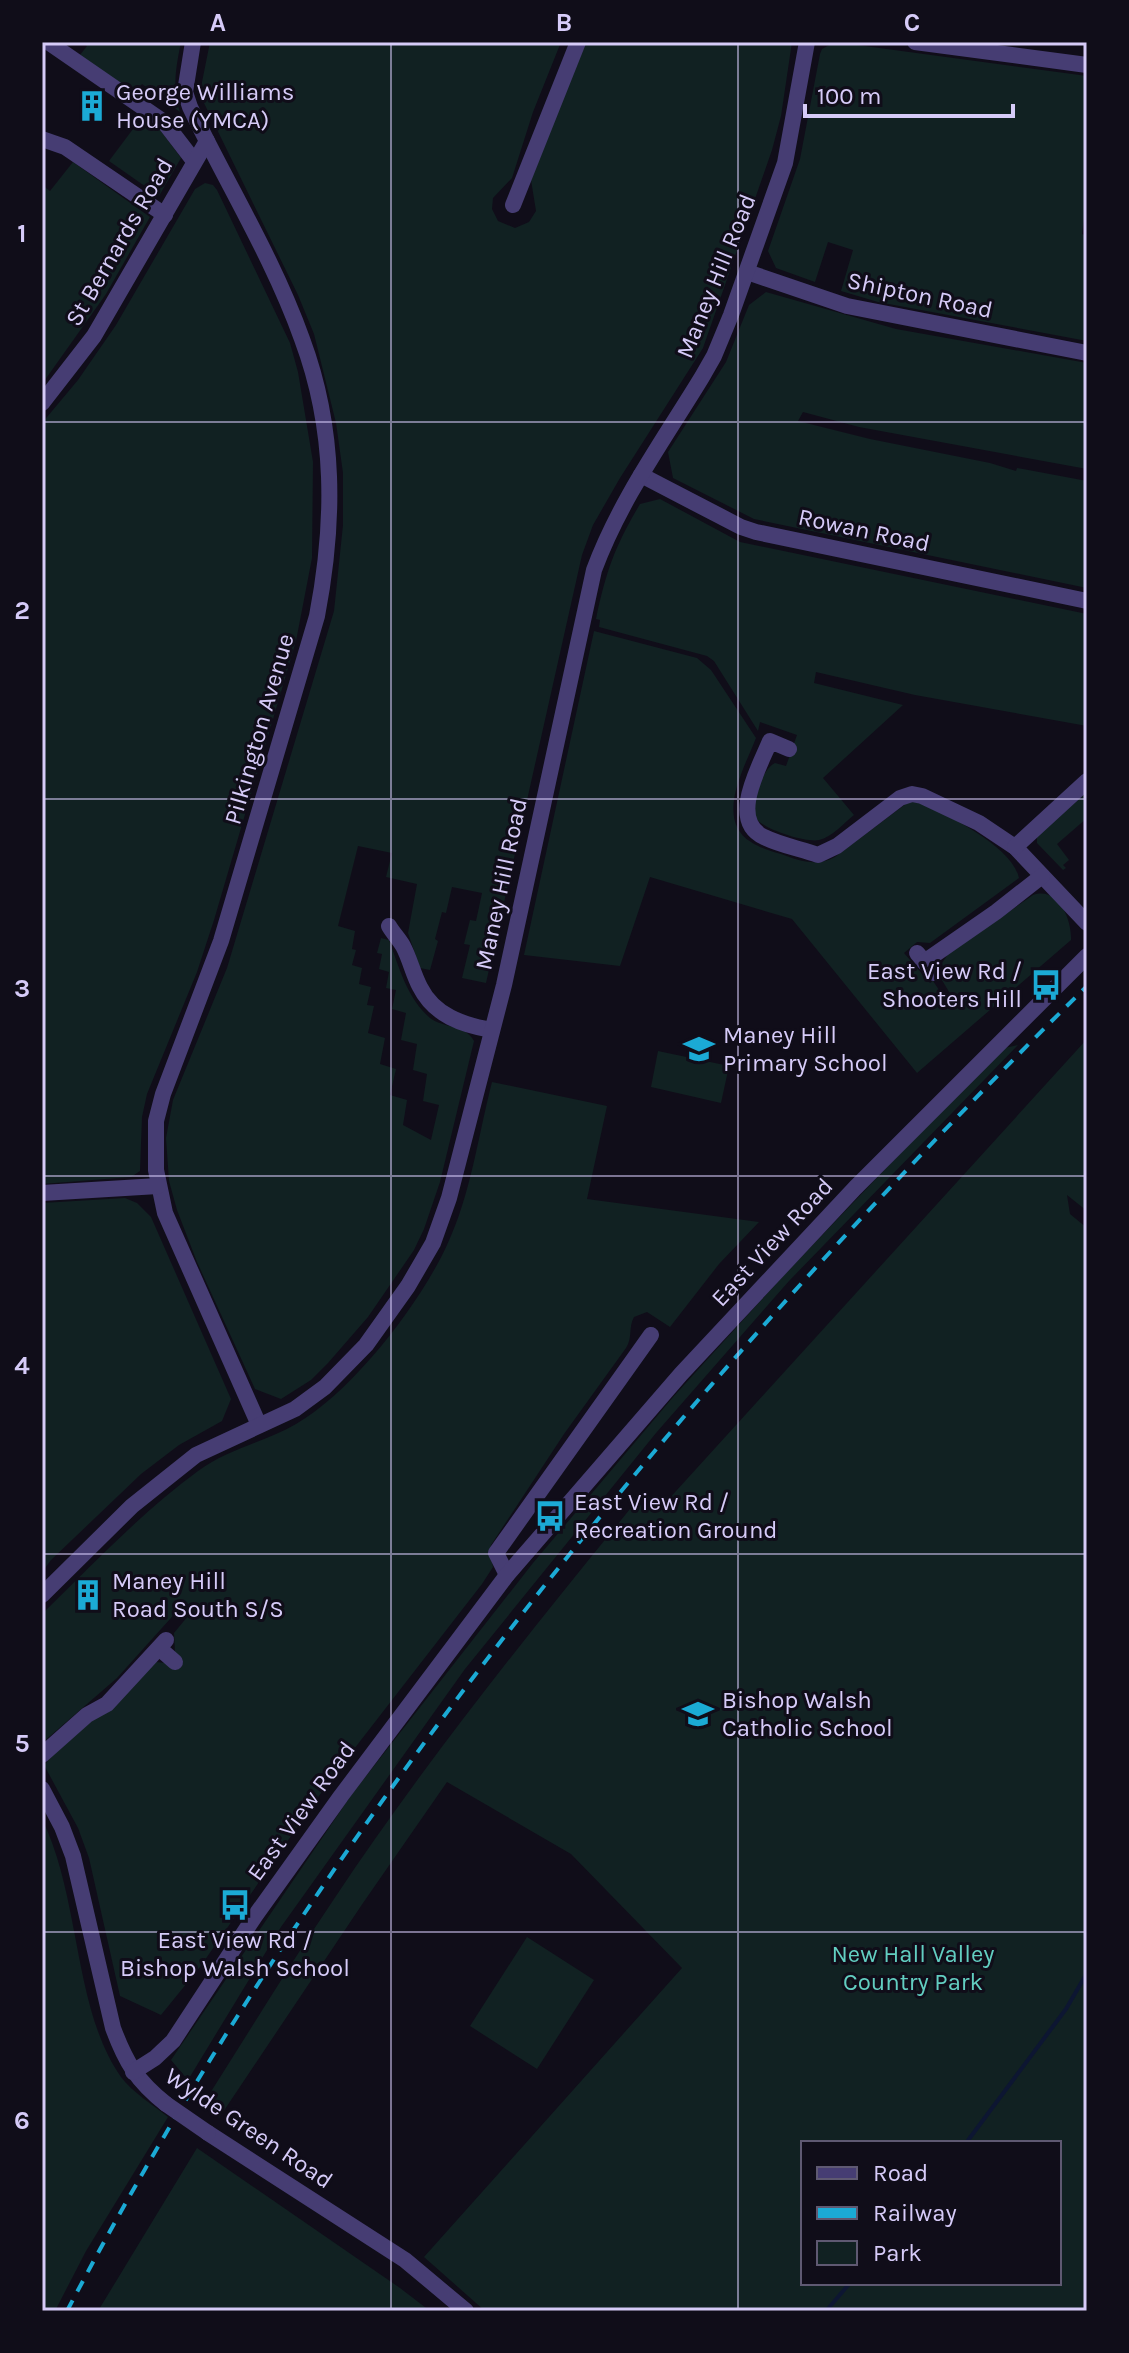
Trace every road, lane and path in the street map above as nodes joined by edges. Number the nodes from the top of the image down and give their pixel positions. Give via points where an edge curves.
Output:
1 (48, 42) edge
2 (193, 42) edge
3 (578, 42) edge
4 (807, 42) edge
5 (915, 42) edge
6 (1087, 65) edge
7 (42, 139) edge
8 (207, 141) junction
9 (194, 161) junction
10 (513, 205) dead end
11 (165, 215) junction
12 (747, 272) junction
13 (1087, 353) edge
14 (42, 403) edge
15 (641, 475) junction
16 (1087, 601) edge
17 (789, 749) dead end
18 (1087, 781) edge
19 (1015, 847) junction
20 (1042, 876) junction
21 (1087, 923) edge
22 (389, 926) dead end
23 (1087, 956) edge
24 (925, 963) dead end
25 (492, 1030) junction
26 (158, 1186) junction
27 (42, 1193) edge
28 (651, 1335) dead end
29 (259, 1425) junction
30 (507, 1575) junction
31 (42, 1595) edge
32 (175, 1662) dead end
33 (42, 1755) edge
34 (42, 1789) edge
35 (133, 2072) junction
36 (466, 2311) edge

1 - 9 street via 164,122
2 - 8 street, Pilkington Avenue via 185,92
3 - 10 street
4 - 12 street, Maney Hill Road via 785,163
5 - 6 street
7 - 11 street via 65,147
8 - 9 street, St Bernards Road
8 - 26 street, Pilkington Avenue via 284,296 310,361 328,454 330,533 317,616 264,798 210,972 163,1094 156,1121
9 - 11 street, St Bernards Road
11 - 14 street, St Bernards Road via 94,336
12 - 13 street, Shipton Road via 847,306
12 - 15 street, Maney Hill Road via 714,356
15 - 16 street, Rowan Road via 756,532
15 - 25 street, Maney Hill Road via 608,532 594,570
17 - 19 street via 770,741 745,803 749,821 762,837 818,855 912,794 979,823
18 - 19 street
19 - 20 street
20 - 21 street
20 - 24 street
22 - 25 street via 403,944 430,1004 443,1014
23 - 30 street, East View Road via 833,1211 681,1374
25 - 29 street, Maney Hill Road via 442,1222 414,1277 366,1345 325,1387 295,1409
26 - 27 street
26 - 29 street, Pilkington Avenue via 175,1240
28 - 30 street via 496,1553
29 - 31 street, Maney Hill Road via 196,1455 162,1480
30 - 35 street, East View Road via 341,1796 173,2041
32 - 33 street via 162,1644 107,1704
34 - 35 street, Wylde Green Road via 73,1856 113,2028
35 - 36 street, Wylde Green Road, bridge via 166,2104 405,2260

